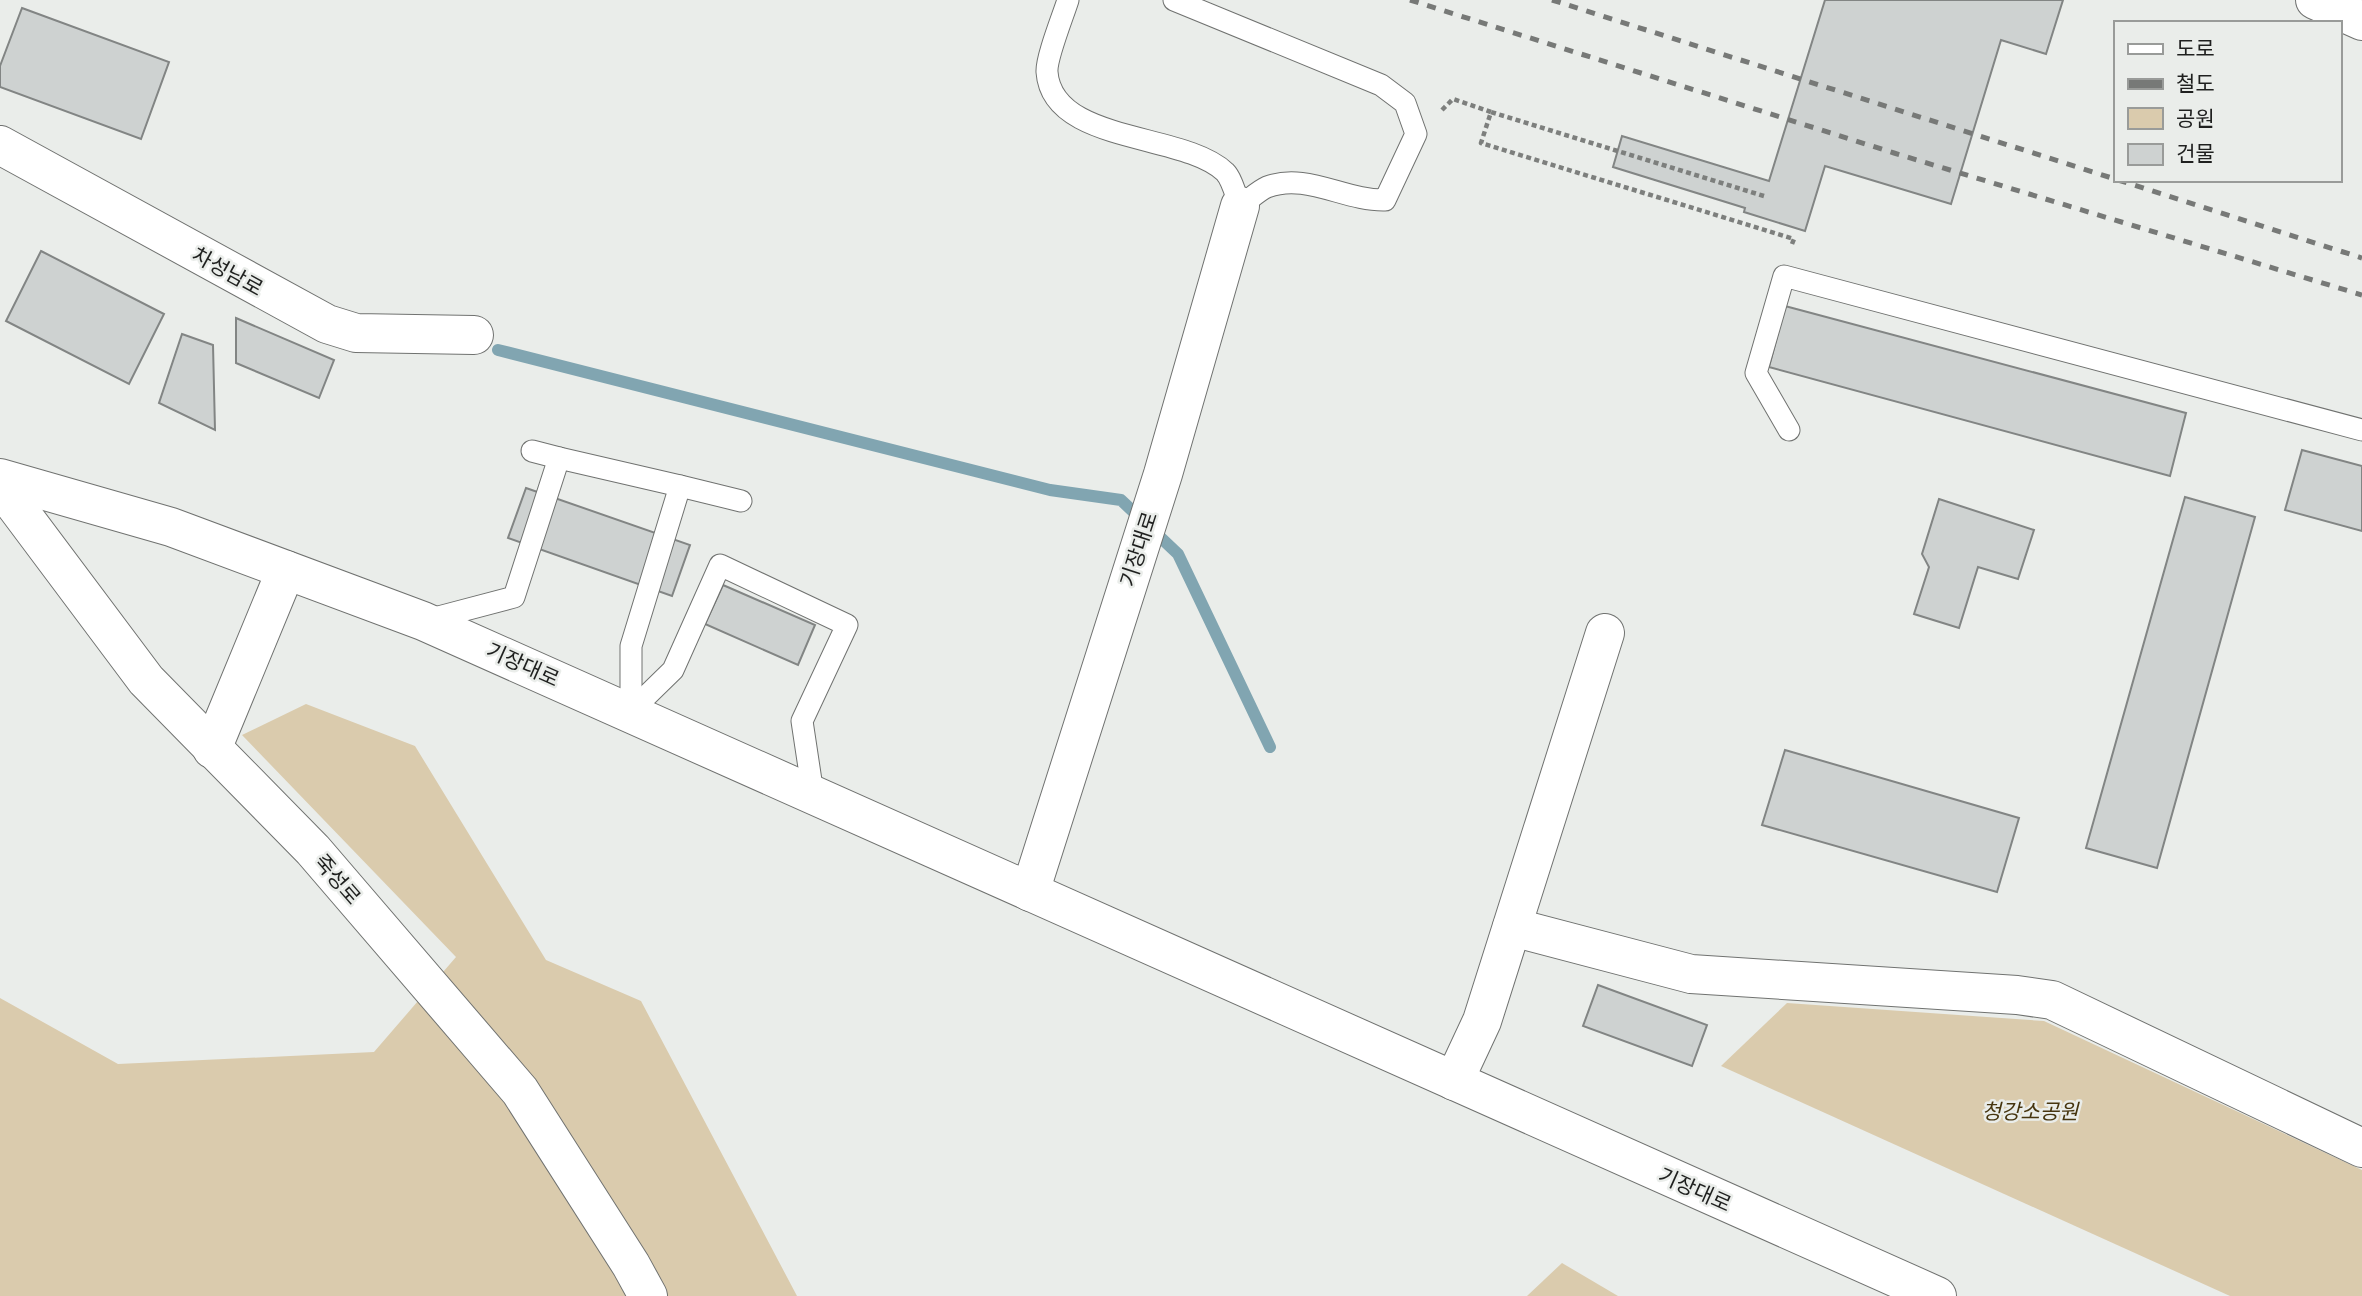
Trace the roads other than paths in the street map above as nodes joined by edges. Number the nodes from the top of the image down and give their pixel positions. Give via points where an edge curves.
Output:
1 (1068, 0) edge
2 (1174, 0) edge
3 (2315, 0) edge
4 (2362, 21) edge
5 (0, 145) edge
6 (1240, 206) junction
7 (474, 335) dead end
8 (1789, 430) dead end
9 (2362, 430) edge
10 (532, 451) dead end
11 (559, 458) junction
12 (0, 478) edge
13 (0, 485) edge
14 (680, 486) junction
15 (741, 501) dead end
16 (286, 570) junction
17 (424, 621) junction
18 (1605, 633) dead end
19 (631, 712) junction
20 (212, 749) junction
21 (813, 794) junction
22 (1031, 892) junction
23 (1512, 927) junction
24 (1454, 1081) junction
25 (2362, 1148) edge
26 (648, 1296) edge
27 (1937, 1296) edge

1 - 6 lane via 1047,71 1056,100 1080,119 1205,159 1227,173
2 - 6 lane via 1381,85 1405,103 1416,134 1385,200 1364,200 1293,180 1266,187
3 - 4 main road
5 - 7 main road, 차성남로 via 327,324 356,332
6 - 22 main road, 기장대로 via 1163,474
8 - 9 lane via 1756,373 1784,275
10 - 11 lane
11 - 14 lane
11 - 17 lane via 514,597
12 - 16 main road, 기장대로 via 171,527
13 - 20 main road, 죽성로 via 119,647
14 - 15 lane
14 - 19 lane via 631,646
16 - 17 main road, 기장대로
16 - 20 main road
17 - 19 main road, 기장대로
18 - 23 main road
19 - 21 main road, 기장대로
19 - 21 lane via 673,670 720,565 847,625 802,721
20 - 26 main road, 죽성로 via 313,850 520,1091
21 - 22 main road, 기장대로
22 - 24 main road, 기장대로
23 - 24 main road via 1482,1021
23 - 25 main road via 1691,974 2052,1000
24 - 27 main road, 기장대로

